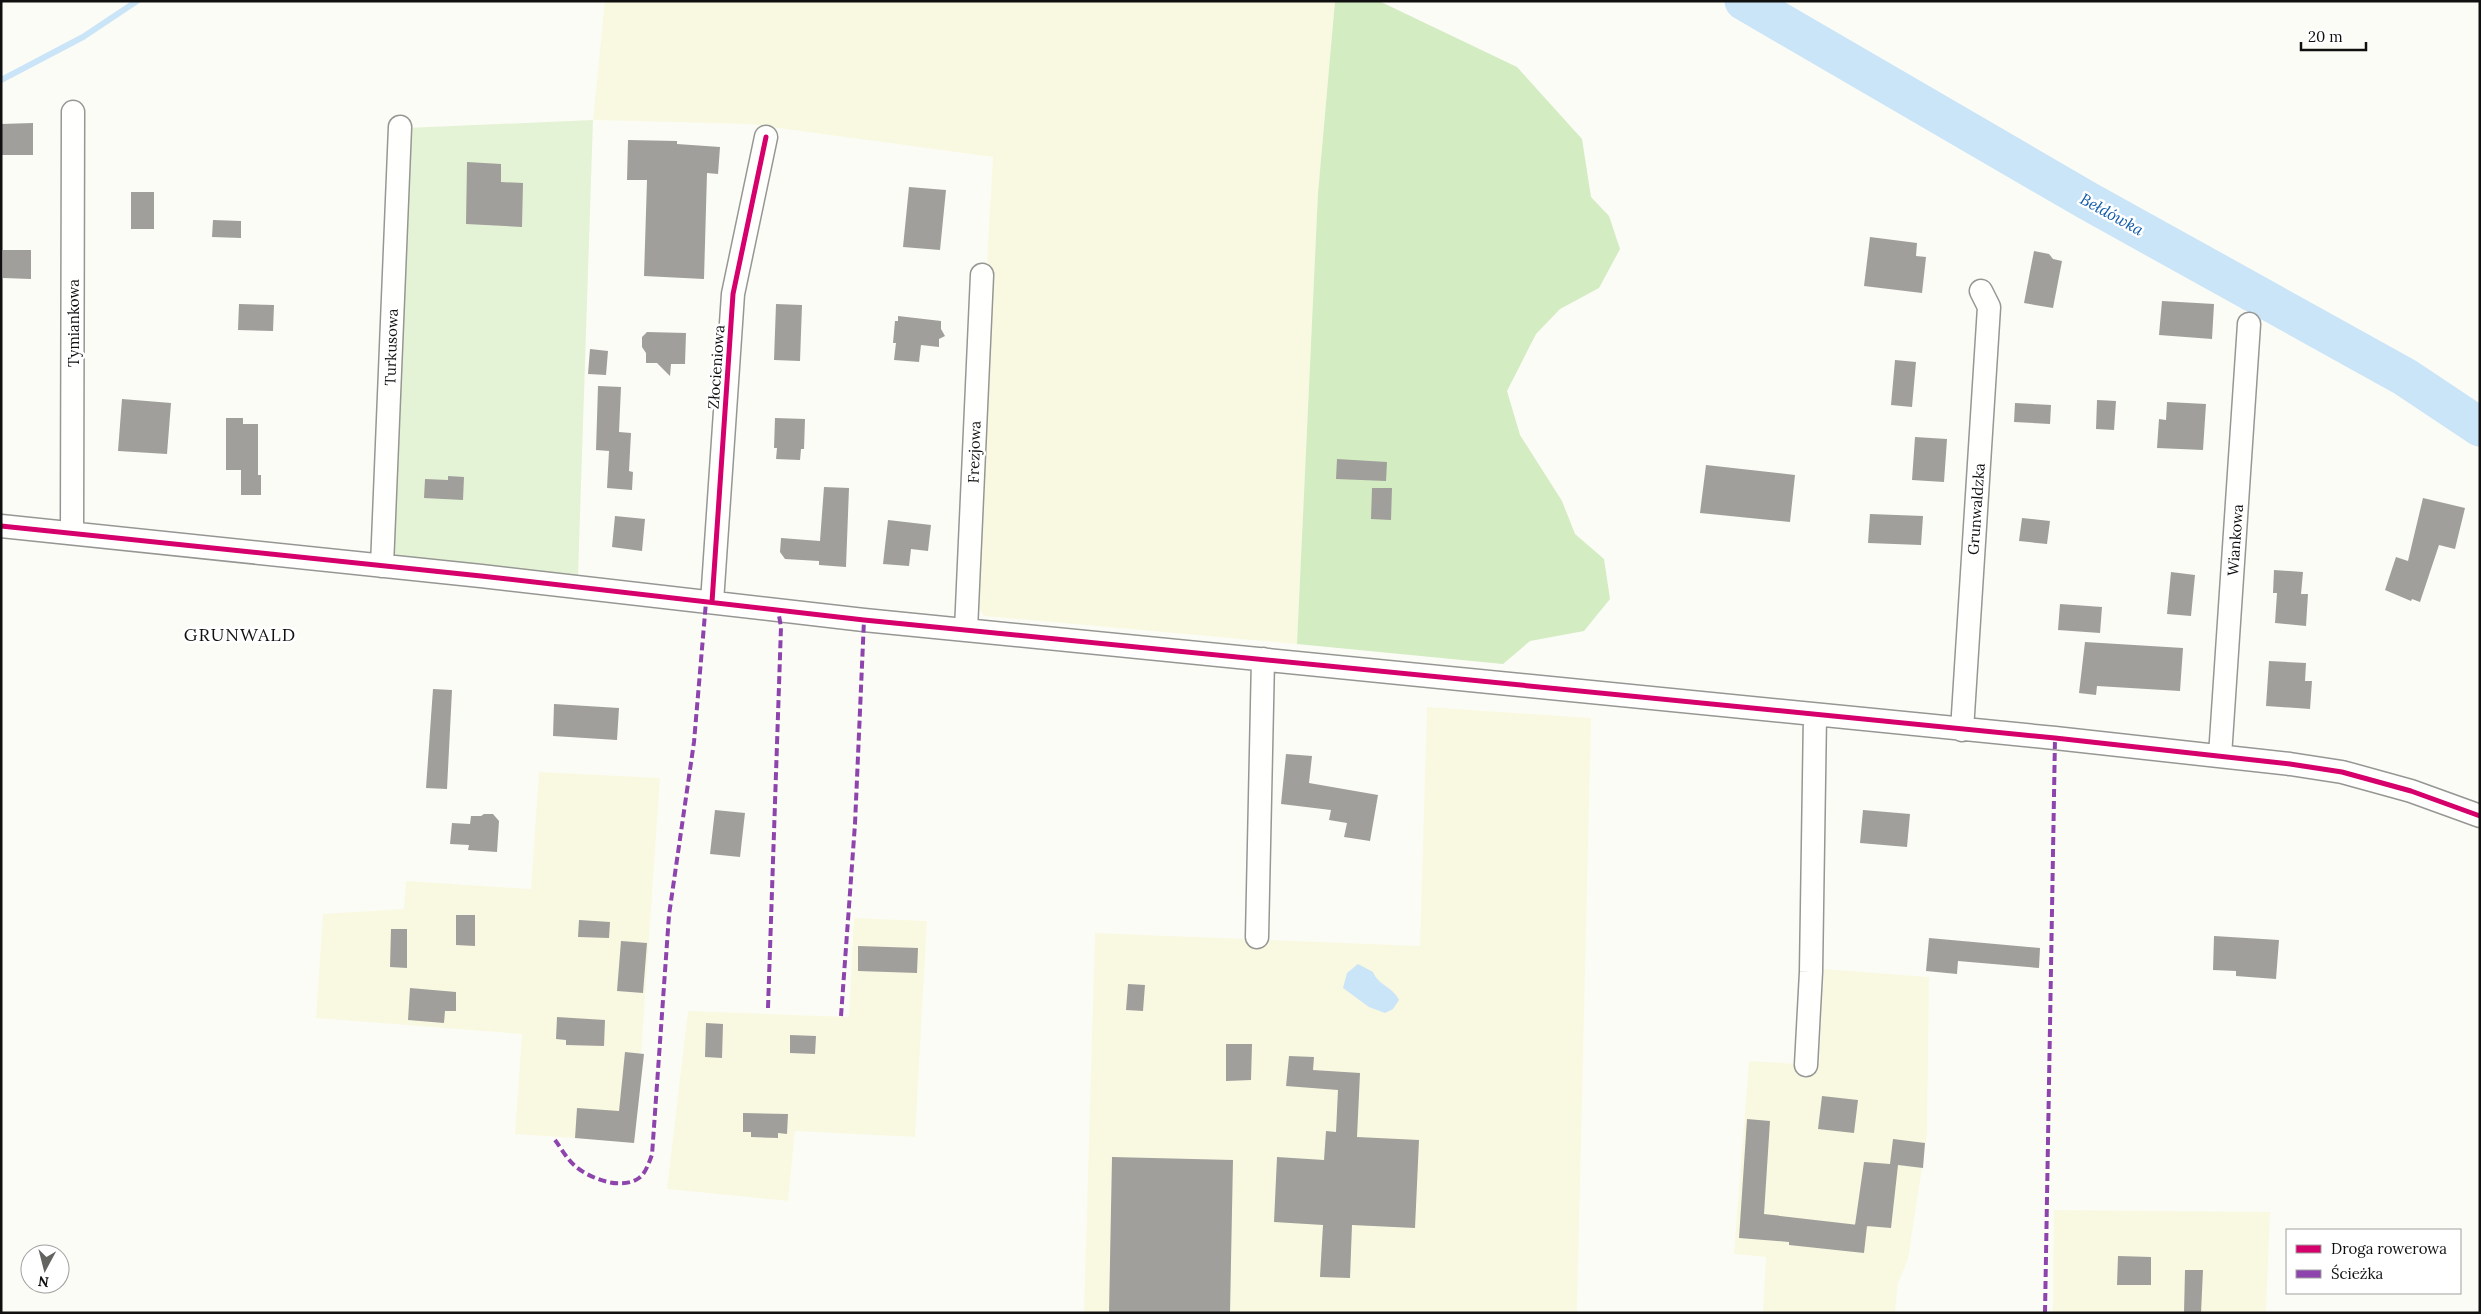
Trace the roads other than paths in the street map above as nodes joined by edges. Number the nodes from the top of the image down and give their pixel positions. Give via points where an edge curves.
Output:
1 (73, 112) dead end
2 (400, 127) dead end
3 (766, 137) dead end
4 (982, 275) dead end
5 (1981, 290) dead end
6 (2249, 324) dead end
7 (1, 526) edge
8 (72, 533) junction
9 (382, 566) junction
10 (712, 602) junction
11 (966, 630) junction
12 (1263, 659) junction
13 (1815, 715) junction
14 (1962, 730) junction
15 (2220, 756) junction
16 (2480, 816) edge
17 (1257, 937) dead end
18 (1806, 1065) dead end

1 - 8 street, Tymiankowa
2 - 9 street, Turkusowa
3 - 10 street, Złocieniowa via 733,294
4 - 11 street, Frezjowa
5 - 14 street, Grunwaldzka via 1989,307
6 - 15 street, Wiankowa
7 - 8 street
8 - 9 street
9 - 10 street
10 - 11 street
11 - 12 street
12 - 13 street
12 - 17 street
13 - 14 street
13 - 18 street via 1811,972
14 - 15 street
15 - 16 street via 2342,772 2411,791

